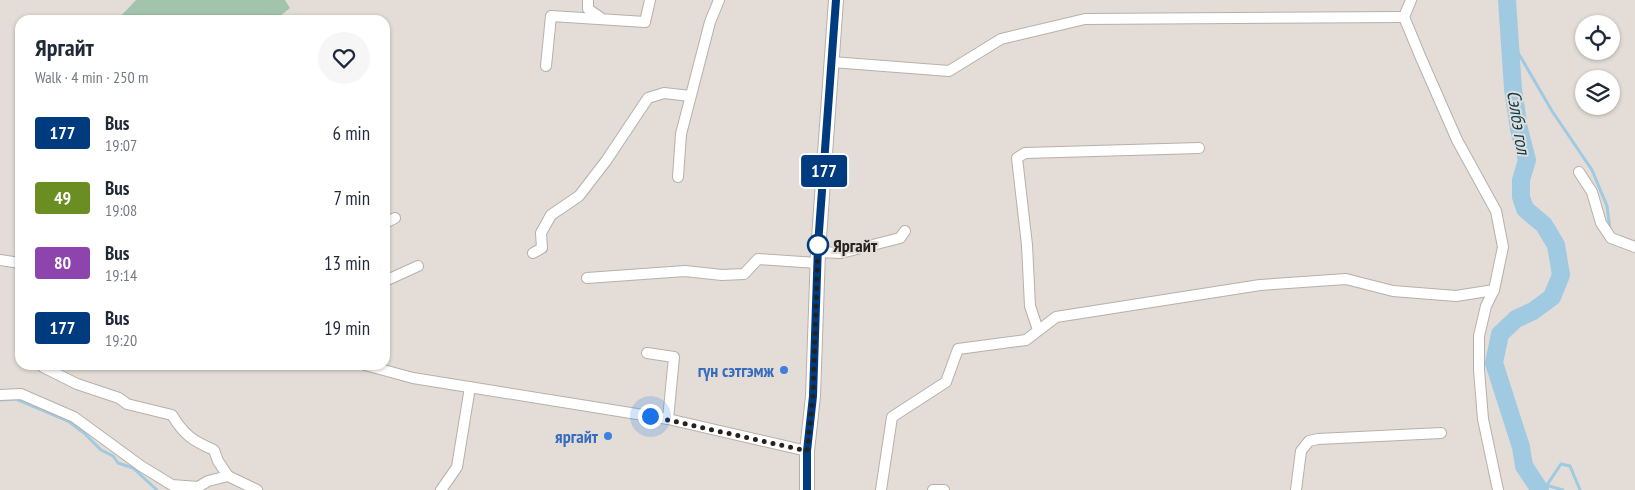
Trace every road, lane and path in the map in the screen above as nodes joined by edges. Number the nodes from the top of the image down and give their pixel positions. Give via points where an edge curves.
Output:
1 (588, 0) edge
2 (650, 0) edge
3 (719, 0) edge
4 (836, 0) edge
5 (1411, 0) edge
6 (1404, 16) junction
7 (602, 19) junction
8 (832, 62) junction
9 (546, 66) dead end
10 (690, 96) junction
11 (1198, 148) dead end
12 (1579, 172) dead end
13 (678, 177) dead end
14 (395, 218) dead end
15 (390, 220) edge
16 (905, 231) dead end
17 (1635, 247) edge
18 (533, 253) dead end
19 (818, 258) junction
20 (0, 260) edge
21 (15, 262) edge
22 (418, 266) dead end
23 (587, 278) dead end
24 (390, 279) edge
25 (1494, 290) junction
26 (1038, 330) junction
27 (647, 353) dead end
28 (49, 370) edge
29 (384, 370) edge
30 (470, 387) junction
31 (0, 395) edge
32 (668, 419) junction
33 (1441, 433) dead end
34 (807, 451) junction
35 (228, 476) junction
36 (257, 490) edge
37 (441, 490) edge
38 (807, 490) edge
39 (881, 490) edge
40 (933, 490) edge
41 (944, 490) edge
42 (1296, 490) edge
43 (1498, 490) edge

1 - 7 street via 588,9
2 - 7 street via 644,22
3 - 10 street
4 - 8 main road
5 - 6 street
6 - 8 street via 1085,19 1001,39 949,71
6 - 25 street via 1457,140 1496,211 1503,248
7 - 9 street via 551,16
8 - 19 main road
10 - 13 street via 680,134
10 - 18 street via 664,93 648,98 606,162 579,196 551,215 541,232 542,248
11 - 26 street via 1025,153 1017,158 1030,306
12 - 17 street via 1592,192 1601,223 1611,238
14 - 15 street
16 - 19 street via 900,238
19 - 23 street via 758,259 744,274 685,271
19 - 34 main road via 813,396
20 - 21 street
22 - 24 street
25 - 26 street via 1456,296 1393,291 1346,279 1260,285 1056,317
25 - 43 street via 1486,306 1479,336 1479,370 1483,419
26 - 39 street via 1026,340 958,349 946,382 892,417
27 - 32 street via 674,357
28 - 35 street via 128,404 172,415 182,431 214,450
29 - 30 street
30 - 32 street
30 - 37 street via 457,467
31 - 35 street via 21,394 74,418 172,485 198,487
32 - 34 street
33 - 42 street via 1309,441 1302,451
34 - 38 main road
35 - 36 street
40 - 41 street

